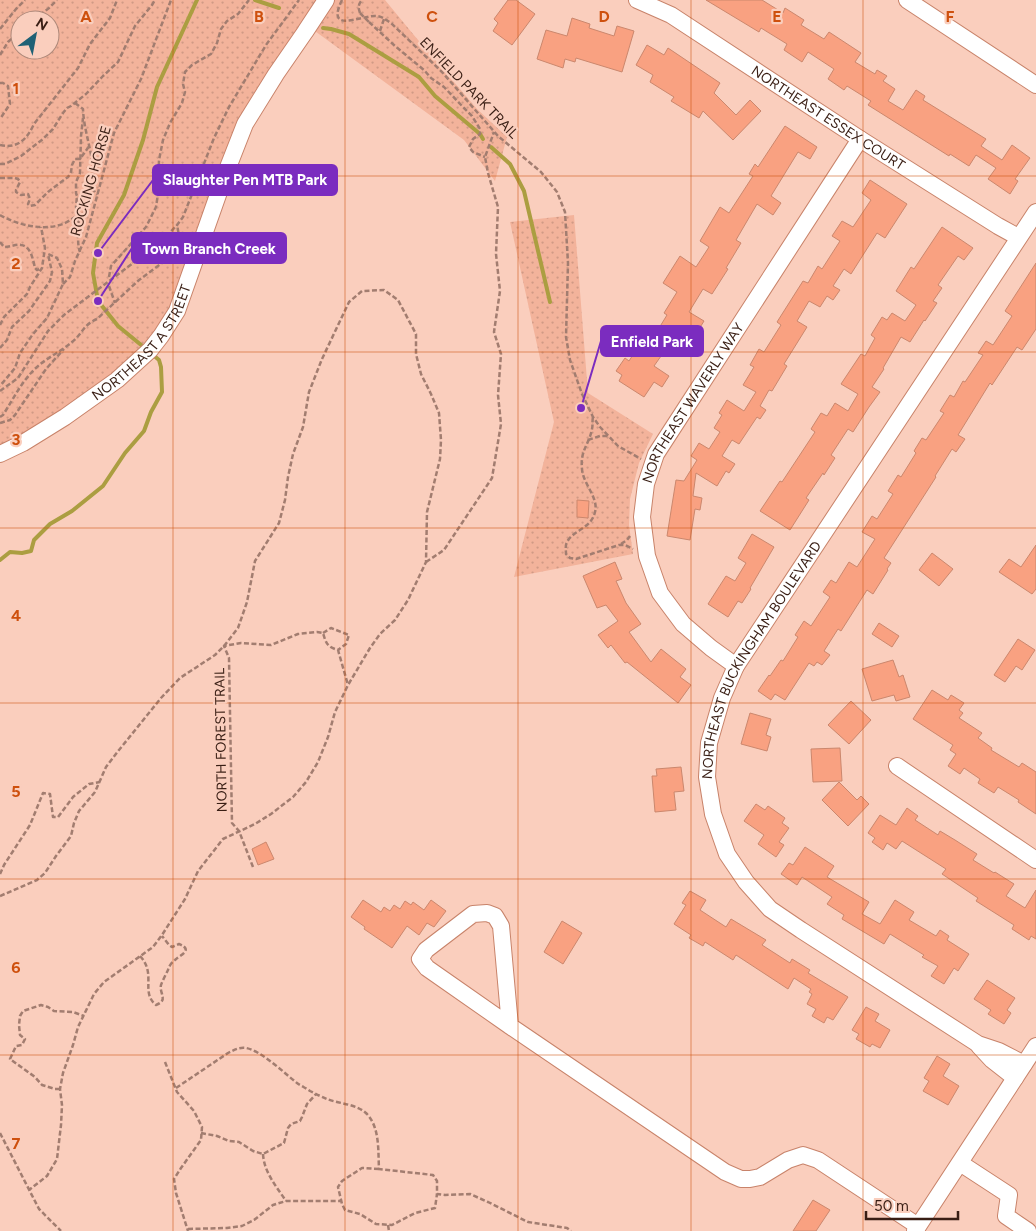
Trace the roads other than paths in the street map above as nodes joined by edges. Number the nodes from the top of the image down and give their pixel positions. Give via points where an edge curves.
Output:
1 (326, 0) edge
2 (637, 0) edge
3 (907, 0) edge
4 (1036, 85) edge
5 (860, 139) junction
6 (1036, 212) edge
7 (1018, 237) junction
8 (0, 454) edge
9 (736, 666) junction
10 (897, 766) dead end
11 (1036, 860) edge
12 (510, 1026) junction
13 (978, 1044) junction
14 (1036, 1046) edge
15 (1024, 1064) junction
16 (1015, 1078) junction
17 (960, 1163) junction
18 (917, 1229) edge
19 (1028, 1231) edge

1 - 8 street, NORTHEAST A STREET via 245,124 177,311 162,336 117,380 65,417
2 - 5 street, NORTHEAST ESSEX COURT via 671,15
3 - 4 street
5 - 7 street, NORTHEAST ESSEX COURT
5 - 9 street, NORTHEAST WAVERLY WAY via 656,454 646,484 642,517 647,556 660,593 683,624
6 - 7 street, NORTHEAST BUCKINGHAM BOULEVARD
7 - 9 street, NORTHEAST BUCKINGHAM BOULEVARD
9 - 13 street, NORTHEAST BUCKINGHAM BOULEVARD via 709,742 707,777 713,814 727,854 770,909
10 - 11 street
12 - 12 street via 427,968 420,959 426,950 473,914 495,916 501,926
12 - 18 street via 725,1172 741,1179 760,1177 803,1155 818,1160
13 - 15 street, NORTHEAST BUCKINGHAM BOULEVARD
13 - 16 street, NORTHEAST BUCKINGHAM BOULEVARD
14 - 15 street
15 - 16 street
16 - 17 street
17 - 18 street
17 - 19 street via 1009,1195 1006,1216

